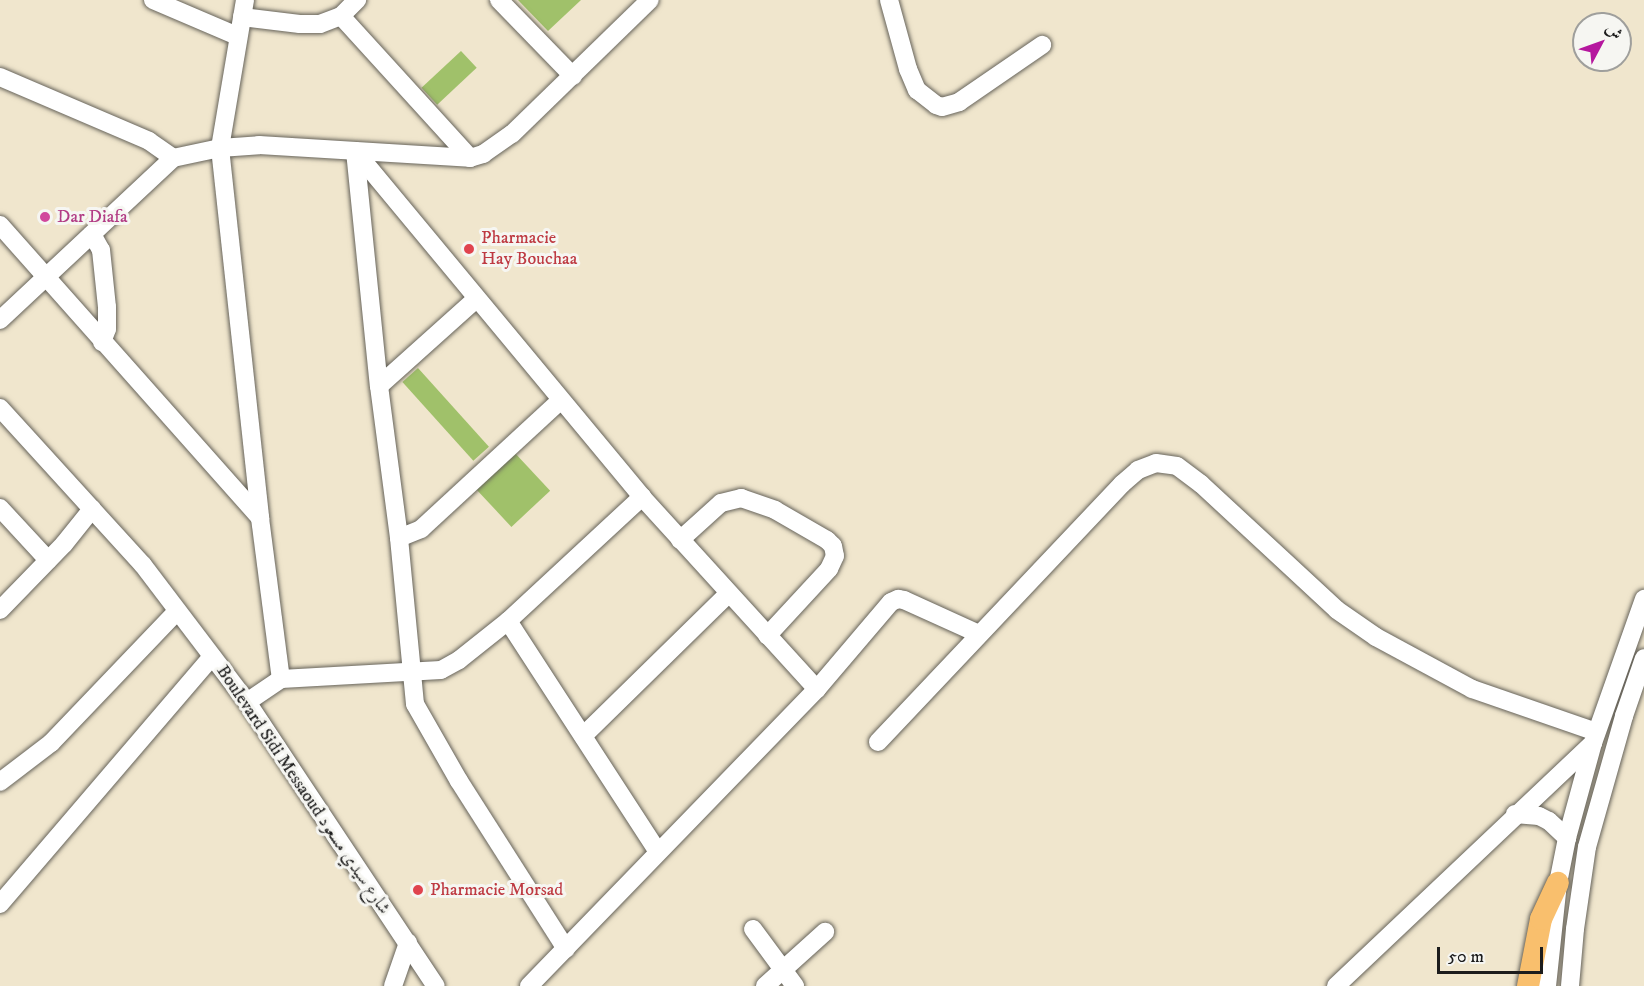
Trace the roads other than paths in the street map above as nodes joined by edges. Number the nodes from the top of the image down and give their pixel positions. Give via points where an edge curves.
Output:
1 (153, 0) edge
2 (357, 0) edge
3 (499, 0) edge
4 (650, 0) edge
5 (890, 0) edge
6 (243, 8) edge
7 (341, 16) junction
8 (237, 36) junction
9 (1042, 45) dead end
10 (573, 76) junction
11 (0, 77) edge
12 (220, 148) junction
13 (355, 151) junction
14 (173, 158) junction
15 (470, 158) junction
16 (0, 225) edge
17 (92, 234) junction
18 (45, 277) junction
19 (476, 299) junction
20 (0, 320) edge
21 (102, 342) junction
22 (379, 386) junction
23 (561, 400) junction
24 (0, 408) edge
25 (642, 497) junction
26 (0, 508) edge
27 (92, 509) junction
28 (260, 518) junction
29 (399, 537) junction
30 (680, 540) junction
31 (48, 560) junction
32 (728, 594) junction
33 (1644, 599) edge
34 (0, 610) edge
35 (177, 611) junction
36 (508, 621) junction
37 (979, 634) junction
38 (767, 636) junction
39 (212, 657) junction
40 (1644, 658) edge
41 (411, 673) junction
42 (281, 680) junction
43 (816, 689) junction
44 (247, 702) junction
45 (583, 736) junction
46 (1594, 737) junction
47 (878, 742) dead end
48 (0, 783) edge
49 (1515, 814) junction
50 (1567, 838) junction
51 (658, 852) junction
52 (1558, 883) junction
53 (0, 904) edge
54 (753, 929) dead end
55 (825, 932) dead end
56 (408, 943) junction
57 (566, 949) junction
58 (784, 970) junction
59 (393, 986) edge
60 (436, 986) edge
61 (529, 986) edge
62 (765, 986) edge
63 (795, 986) edge
64 (1336, 986) edge
65 (1528, 986) edge
66 (1547, 986) edge
67 (1570, 986) edge

1 - 8 street
2 - 7 street
3 - 10 street
4 - 10 street
5 - 9 street via 917,90 942,107 978,90
6 - 7 street via 300,24 320,24
6 - 8 street
7 - 15 street
8 - 12 street
10 - 15 street via 496,147
11 - 14 street via 150,141
12 - 13 street via 259,145
12 - 14 street
12 - 28 street
13 - 15 street
13 - 19 street
13 - 22 street
14 - 17 street
16 - 18 street
17 - 18 street
17 - 21 street via 101,250 107,308
18 - 20 street
18 - 21 street
19 - 22 street
19 - 23 street
21 - 28 street
22 - 29 street
23 - 25 street
23 - 29 street via 421,529
24 - 27 street, Boulevard Sidi Messaoud شارع سيدي مسعود
25 - 30 street
25 - 36 street
26 - 31 street
27 - 31 street
27 - 35 street, Boulevard Sidi Messaoud شارع سيدي مسعود
28 - 42 street
29 - 41 street
30 - 32 street
30 - 38 street via 721,503 741,498 775,510 833,546 835,556 830,569
31 - 34 street
32 - 38 street
32 - 45 street
33 - 46 street
35 - 39 street, Boulevard Sidi Messaoud شارع سيدي مسعود
35 - 48 street via 51,743
36 - 41 street via 441,670
36 - 45 street
37 - 43 street via 898,599
37 - 46 street via 1138,470 1156,464 1177,466 1337,610 1376,637 1472,689
37 - 47 street
38 - 43 street
39 - 44 street, Boulevard Sidi Messaoud شارع سيدي مسعود
39 - 53 street
40 - 67 street via 1587,847
41 - 42 street
41 - 57 street via 415,704 424,723
42 - 44 street
43 - 51 street
44 - 56 street, Boulevard Sidi Messaoud شارع سيدي مسعود
45 - 51 street
46 - 49 street
46 - 50 street
49 - 50 street via 1539,816
49 - 64 street
50 - 52 street
51 - 57 street
52 - 65 main road via 1541,920
52 - 66 street
54 - 58 street
55 - 58 street
56 - 59 street
56 - 60 street, Boulevard Sidi Messaoud شارع سيدي مسعود
57 - 61 street
58 - 62 street
58 - 63 street

